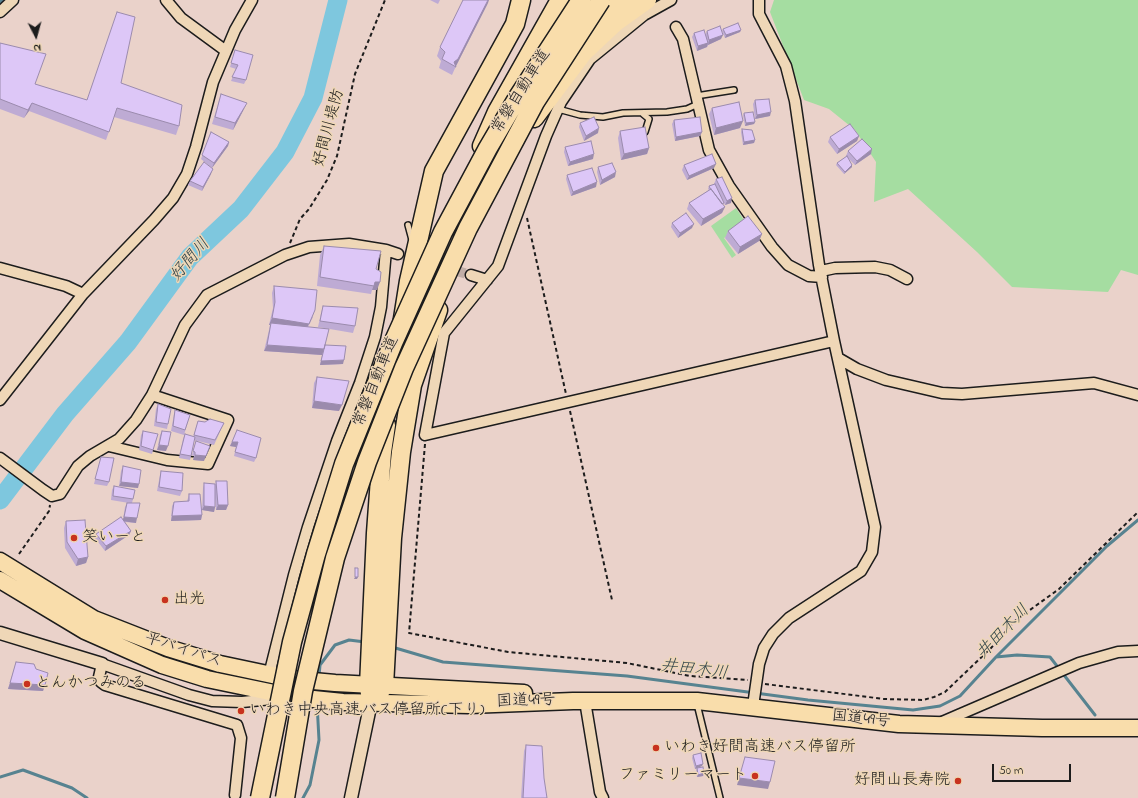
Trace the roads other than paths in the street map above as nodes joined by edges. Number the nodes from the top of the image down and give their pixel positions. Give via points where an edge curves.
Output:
1 (14, 0) edge
2 (166, 0) edge
3 (252, 0) edge
4 (521, 0) edge
5 (535, 0) edge
6 (560, 0) edge
7 (581, 0) edge
8 (602, 0) edge
9 (626, 0) edge
10 (648, 0) edge
11 (670, 0) edge
12 (759, 0) edge
13 (0, 12) edge
14 (515, 24) junction
15 (676, 27) dead end
16 (570, 39) junction
17 (226, 51) junction
18 (734, 90) dead end
19 (697, 100) junction
20 (558, 109) junction
21 (643, 114) junction
22 (645, 132) edge
23 (496, 177) junction
24 (408, 225) dead end
25 (443, 232) junction
26 (386, 250) junction
27 (407, 253) junction
28 (0, 268) edge
29 (821, 274) junction
30 (471, 275) tunnel mouth
31 (907, 279) dead end
32 (487, 280) junction
33 (83, 294) junction
34 (834, 341) junction
35 (838, 358) junction
36 (152, 395) junction
37 (1138, 395) edge
38 (0, 400) edge
39 (109, 446) junction
40 (0, 458) edge
41 (0, 561) edge
42 (0, 580) edge
43 (379, 626) junction
44 (0, 636) edge
45 (1138, 651) edge
46 (102, 664) junction
47 (269, 674) junction
48 (375, 691) junction
49 (301, 698) junction
50 (585, 701) junction
51 (697, 701) junction
52 (754, 702) junction
53 (936, 725) junction
54 (1138, 728) edge
55 (235, 795) dead end
56 (260, 798) edge
57 (286, 798) edge
58 (351, 798) edge
59 (603, 798) edge
60 (720, 798) edge

1 - 13 street
2 - 17 street via 182,18
3 - 17 street
4 - 14 highway
5 - 14 highway
6 - 25 highway, bridge via 497,112
7 - 25 highway, 常磐自動車道, bridge via 518,97
8 - 16 highway via 582,18
8 - 23 highway, 常磐自動車道, bridge via 535,102
9 - 16 highway
10 - 23 highway, bridge via 616,22 583,53 544,104
11 - 20 street via 644,15 590,58
12 - 29 street via 759,14 786,66 795,101
14 - 27 highway via 434,171
15 - 19 street via 683,39
16 - 43 highway via 524,109 484,184 477,230 440,304 412,385
17 - 33 street via 213,82 192,161 173,198
18 - 19 lane
19 - 21 lane via 687,109
19 - 29 street via 709,150 747,212 772,247 788,264 809,276
20 - 21 lane via 580,115 603,117 623,113
20 - 32 street via 498,266
21 - 22 lane via 649,119
23 - 57 highway, 常磐自動車道, bridge via 468,228 404,368 348,516 335,558 303,691
24 - 27 lane
25 - 56 highway, 常磐自動車道, bridge via 393,343 344,464 292,642
26 - 27 street
26 - 36 street via 349,244 309,247 285,255 207,295 186,326
26 - 47 street via 381,307 375,337 308,528
27 - 43 highway via 409,281 382,452
28 - 33 street via 66,286
29 - 31 street via 835,268 875,267 890,270
29 - 34 street
30 - 32 street
32 - 34 street via 444,333 426,435
33 - 38 street
34 - 35 street
35 - 37 street via 857,370 886,380 942,393 962,394 1094,382
35 - 52 street via 875,527 872,552 861,571 789,618 773,634 764,648
36 - 39 street via 136,420
36 - 39 street via 228,420 208,464 166,460
39 - 40 street via 78,466 60,494 52,496
41 - 47 highway, 平バイパス via 94,619 168,648 220,664
42 - 49 highway, 平バイパス via 85,631 162,665 207,679
43 - 48 highway
44 - 46 street
45 - 53 street via 1118,652 1079,663
46 - 49 street via 212,701
46 - 55 street via 99,677 105,685 237,725 241,738
47 - 48 highway, 平バイパス via 345,684
48 - 49 highway, 平バイパス via 343,702
48 - 50 highway, 国道49号 via 469,705
48 - 58 street
50 - 51 highway, 国道49号
50 - 59 street
51 - 52 highway, 国道49号
51 - 60 lane
52 - 53 highway, 国道49号 via 788,712
53 - 54 highway, 国道49号

